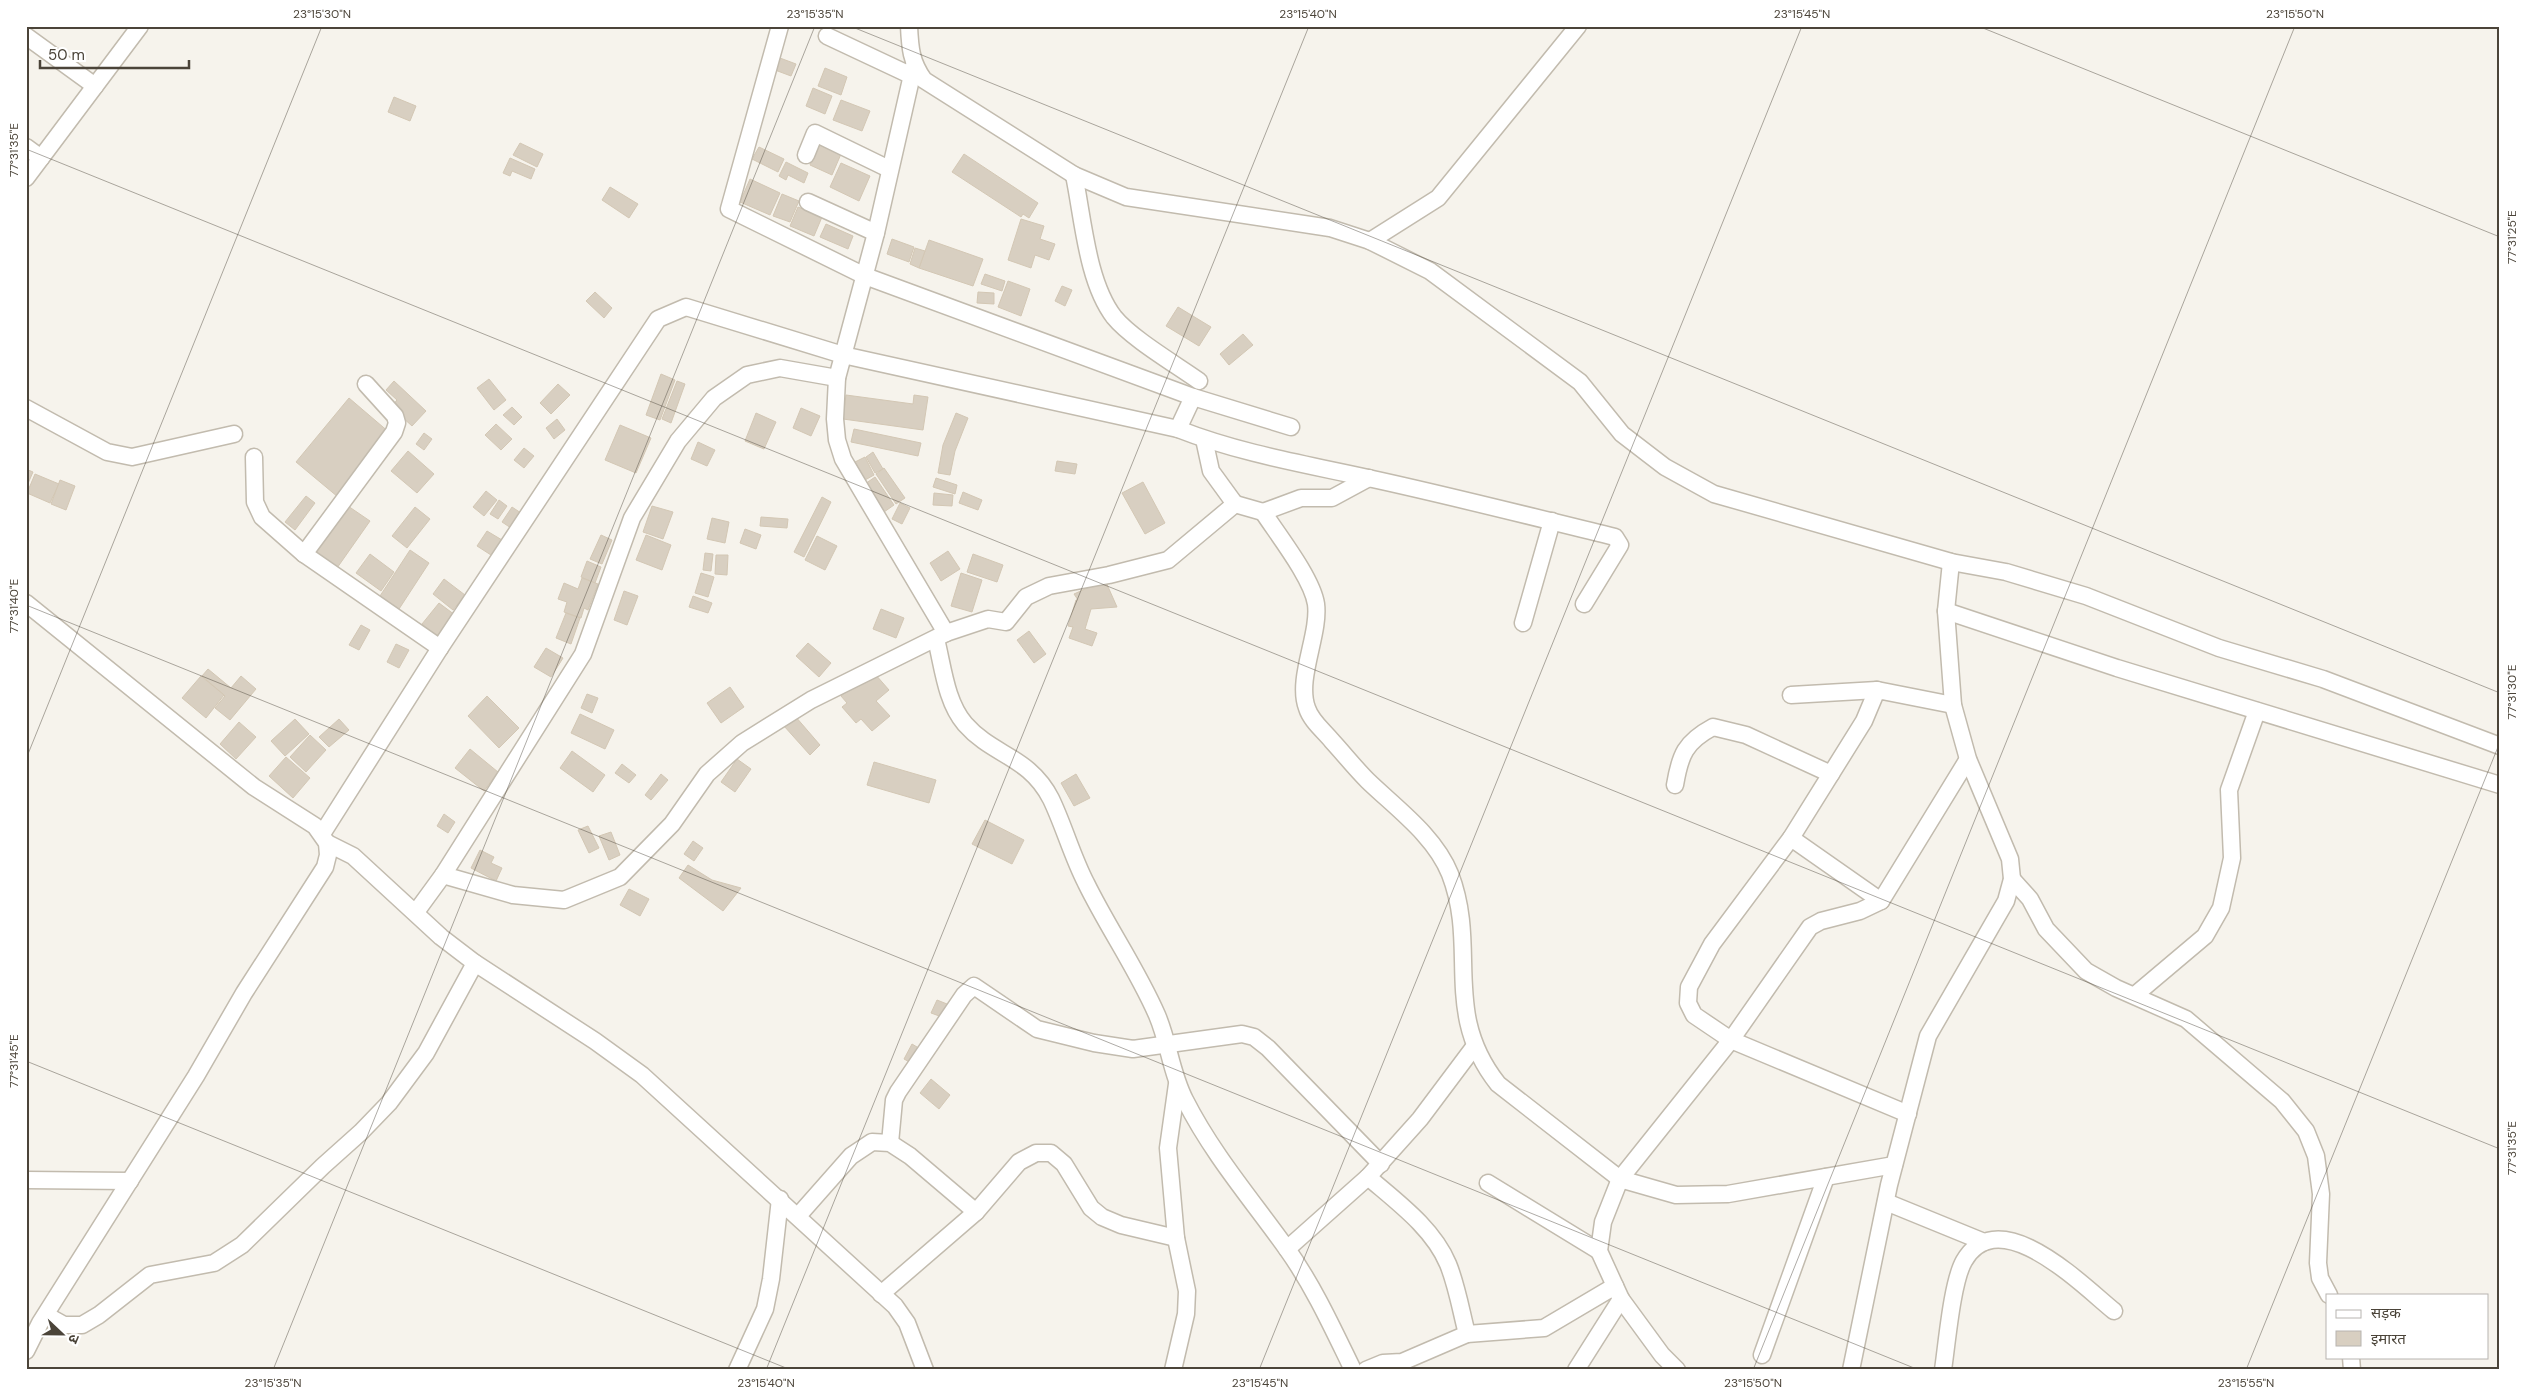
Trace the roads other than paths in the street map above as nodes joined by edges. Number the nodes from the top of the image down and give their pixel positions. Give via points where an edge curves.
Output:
1 (140, 26) edge
2 (780, 26) edge
3 (909, 26) edge
4 (1578, 26) edge
5 (26, 36) edge
6 (827, 36) dead end
7 (912, 70) junction
8 (95, 86) junction
9 (26, 147) edge
10 (806, 155) dead end
11 (41, 158) junction
12 (889, 169) junction
13 (1074, 175) junction
14 (26, 178) edge
15 (808, 202) dead end
16 (876, 234) junction
17 (1370, 241) junction
18 (865, 276) junction
19 (842, 355) junction
20 (837, 378) junction
21 (366, 384) dead end
22 (1196, 389) junction
23 (26, 408) edge
24 (1291, 427) dead end
25 (1178, 429) junction
26 (234, 434) dead end
27 (1204, 439) junction
28 (254, 457) dead end
29 (1369, 478) junction
30 (1235, 504) junction
31 (1263, 512) junction
32 (1552, 521) junction
33 (304, 554) junction
34 (1951, 562) junction
35 (26, 603) edge
36 (1584, 604) dead end
37 (1946, 611) junction
38 (1523, 623) dead end
39 (941, 636) junction
40 (440, 648) junction
41 (1878, 690) junction
42 (1791, 695) dead end
43 (1953, 704) junction
44 (2257, 711) junction
45 (2500, 746) edge
46 (1968, 759) junction
47 (1831, 774) junction
48 (1674, 785) dead end
49 (2500, 785) edge
50 (1791, 838) junction
51 (336, 845) junction
52 (443, 874) junction
53 (2012, 879) junction
54 (1881, 901) junction
55 (416, 912) junction
56 (475, 963) junction
57 (2135, 996) junction
58 (1731, 1040) junction
59 (1167, 1044) junction
60 (1474, 1047) junction
61 (1177, 1084) junction
62 (1908, 1114) junction
63 (890, 1143) junction
64 (1381, 1164) junction
65 (1894, 1165) junction
66 (1368, 1177) junction
67 (1826, 1177) junction
68 (1620, 1179) junction
69 (26, 1180) edge
70 (130, 1181) junction
71 (1488, 1183) dead end
72 (780, 1199) junction
73 (1886, 1202) junction
74 (976, 1212) junction
75 (798, 1216) junction
76 (1176, 1238) junction
77 (1984, 1242) junction
78 (1287, 1249) junction
79 (1599, 1251) junction
80 (1618, 1293) junction
81 (881, 1294) junction
82 (2328, 1294) edge
83 (2114, 1311) dead end
84 (38, 1318) edge
85 (1467, 1334) junction
86 (26, 1351) edge
87 (1762, 1354) dead end
88 (737, 1370) edge
89 (925, 1370) edge
90 (1173, 1370) edge
91 (1353, 1370) edge
92 (1366, 1370) edge
93 (1576, 1370) edge
94 (1677, 1370) edge
95 (1851, 1370) edge
96 (1943, 1370) edge

1 - 8 street
2 - 18 street via 729,209
3 - 7 street
4 - 17 street via 1438,198
5 - 8 street
6 - 7 street
7 - 12 street
7 - 13 street via 935,88
8 - 11 street
9 - 11 street
10 - 12 street via 815,134
11 - 14 street
12 - 16 street
13 - 17 street via 1126,197 1330,228
13 - 22 street via 1099,293 1126,328
15 - 16 street
16 - 18 street
17 - 34 street via 1430,271 1580,382 1622,434 1665,468 1714,494
18 - 19 street
18 - 22 street
19 - 20 street
19 - 25 street
19 - 40 street via 686,307 658,319
20 - 39 street via 835,419 843,459
20 - 52 street via 780,368 747,375 714,398 678,441 632,518 583,654
21 - 33 street via 395,416 394,432
22 - 24 street
22 - 25 street
23 - 26 street via 108,452 126,456 145,456
25 - 27 street
27 - 29 street
27 - 30 street via 1211,471
28 - 33 street via 255,502 262,516
29 - 31 street via 1332,498 1301,498
29 - 32 street
30 - 31 street
30 - 39 street via 1168,560 1049,586 1026,597 1006,622 988,619
31 - 60 street via 1311,586 1316,605 1304,678 1307,709 1366,779 1436,849 1450,872 1460,906 1463,993
32 - 36 street via 1615,537 1620,545
32 - 38 street
33 - 40 street
34 - 37 street
34 - 45 street via 2006,572 2086,596 2219,648 2322,679
35 - 51 street via 254,787 314,826
37 - 43 street
37 - 44 street
39 - 52 street via 811,700 742,743 707,774 672,824 620,878 564,900 513,895
39 - 59 street via 954,708 977,735 1022,763 1042,784 1085,882 1145,990
40 - 51 street
41 - 42 street
41 - 43 street
41 - 47 street via 1864,721
43 - 46 street
44 - 49 street
44 - 57 street via 2229,790 2232,858 2222,908 2204,936
46 - 53 street via 2010,859
46 - 54 street
47 - 48 street via 1746,735 1714,727 1696,736 1679,760
47 - 50 street
50 - 54 street
50 - 58 street via 1712,944 1689,987 1688,1004 1694,1015
51 - 55 street
51 - 70 street
52 - 55 street
53 - 57 street via 2030,899 2046,929 2086,971
53 - 62 street via 2006,901 1933,1024
54 - 58 street via 1860,911 1820,920 1810,927
55 - 56 street via 441,937
56 - 72 street via 596,1041 642,1075
56 - 84 street via 426,1053 389,1103 242,1245 214,1263 150,1275 82,1325 64,1325
57 - 82 street via 2186,1018 2282,1101 2306,1132 2316,1156 2322,1194 2318,1263 2320,1278
58 - 62 street
58 - 68 street
59 - 61 street
59 - 63 street via 1132,1049 1037,1029 974,986 964,994 898,1092 894,1100
59 - 64 street via 1242,1034 1254,1037
60 - 64 street via 1420,1119
60 - 68 street via 1498,1084
61 - 76 street via 1168,1148
61 - 78 street via 1219,1159
62 - 65 street
63 - 74 street
63 - 75 street via 872,1142 851,1156
64 - 66 street
65 - 67 street
65 - 73 street
66 - 78 street
66 - 85 street via 1416,1220 1440,1250 1450,1269
67 - 68 street via 1728,1194 1676,1195
67 - 87 street
68 - 79 street via 1603,1222
69 - 70 street
70 - 84 street
71 - 79 street
72 - 75 street
72 - 88 street via 765,1309
73 - 77 street
73 - 95 street
74 - 76 street via 1019,1162 1036,1153 1051,1153 1064,1164 1091,1208 1102,1217 1121,1225
74 - 81 street
75 - 81 street
76 - 90 street via 1187,1291 1186,1314
77 - 83 street via 2019,1242 2036,1250
77 - 96 street via 1972,1250 1957,1278
78 - 91 street via 1318,1298
79 - 80 street
80 - 85 street via 1544,1328
80 - 93 street
80 - 94 street via 1662,1355
81 - 89 street via 907,1323
84 - 86 street
85 - 92 street via 1402,1362 1383,1363

